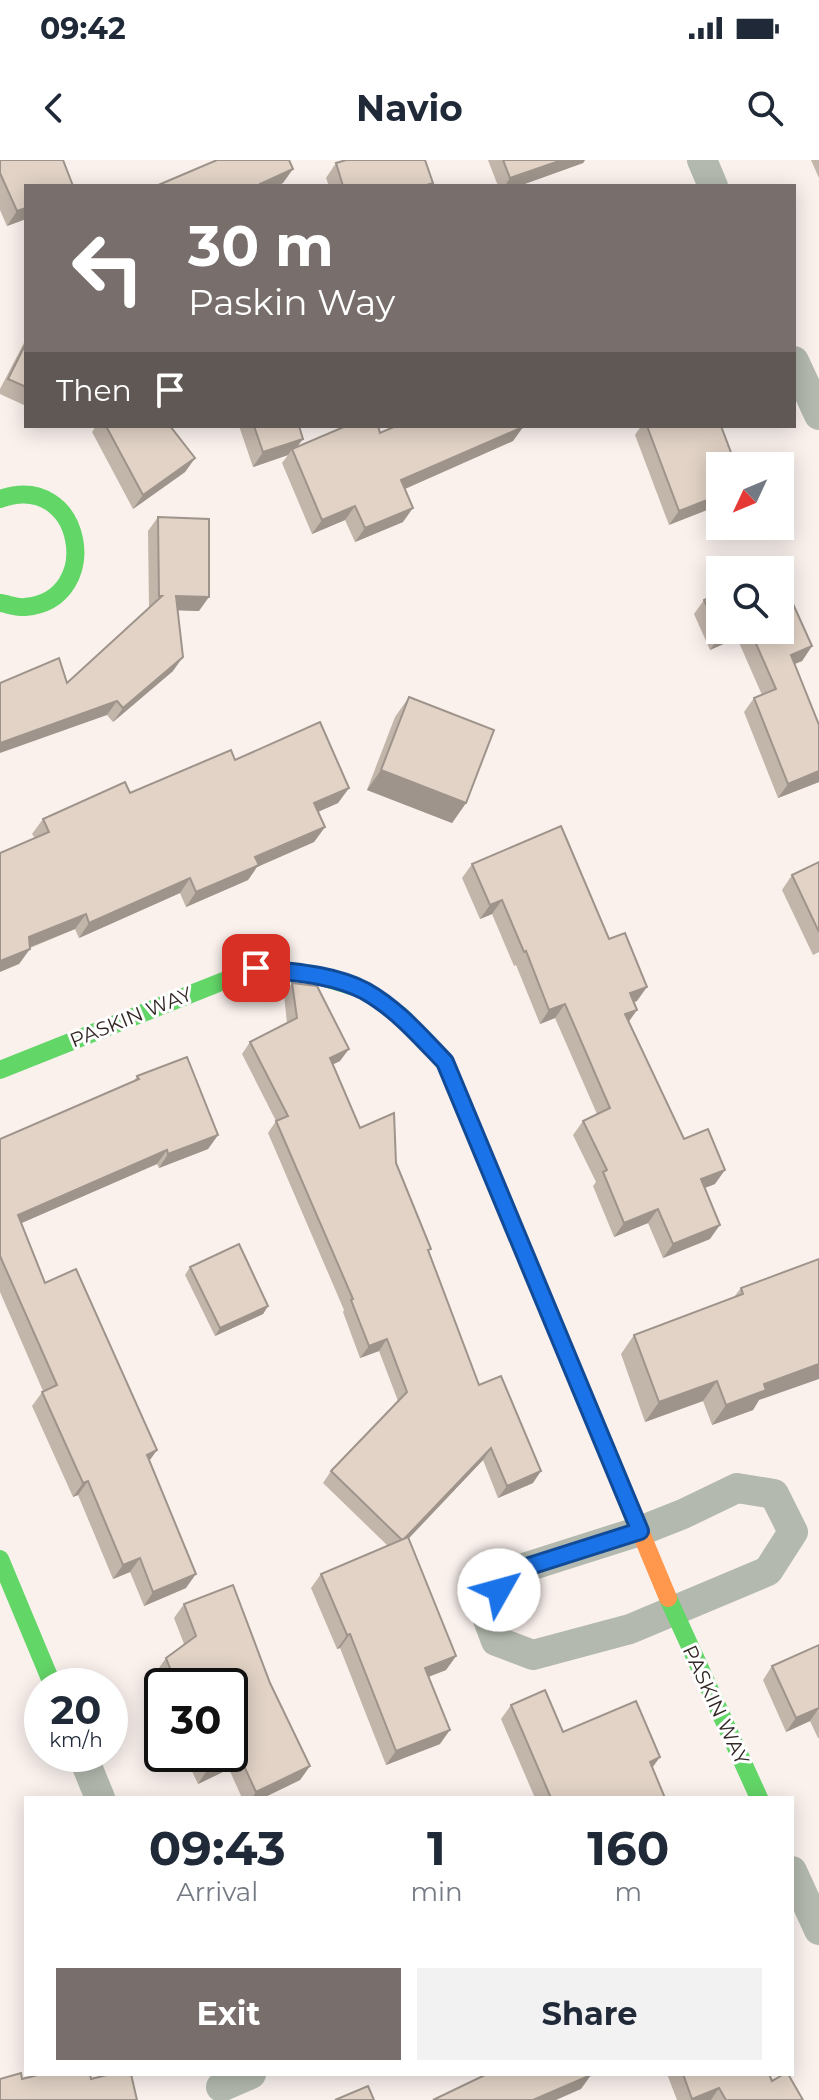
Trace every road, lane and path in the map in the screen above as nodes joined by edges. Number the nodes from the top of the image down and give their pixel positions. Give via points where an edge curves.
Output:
1 (796, 365) edge
2 (819, 415) edge
3 (0, 499) edge
4 (0, 603) edge
5 (0, 1070) edge
6 (640, 1531) junction
7 (0, 1559) edge
8 (673, 1611) junction
9 (45, 1668) edge
10 (89, 1772) edge
11 (99, 1796) edge
12 (758, 1796) edge
13 (794, 1875) edge
14 (819, 1930) edge
15 (246, 2076) edge
16 (221, 2087) edge

1 - 2 street
3 - 4 street via 31,495 53,504 69,521 77,543 75,566 64,587 46,601 23,607
5 - 6 street, PASKIN WAY via 256,968 315,975 364,990 400,1015 445,1062
6 - 8 street, PASKIN WAY
6 - 8 street via 737,1488 774,1494 793,1532 768,1571
6 - 8 street via 514,1571 484,1609 496,1641 533,1655 630,1629
7 - 9 street
8 - 12 street, PASKIN WAY
10 - 11 street
13 - 14 street
15 - 16 street

